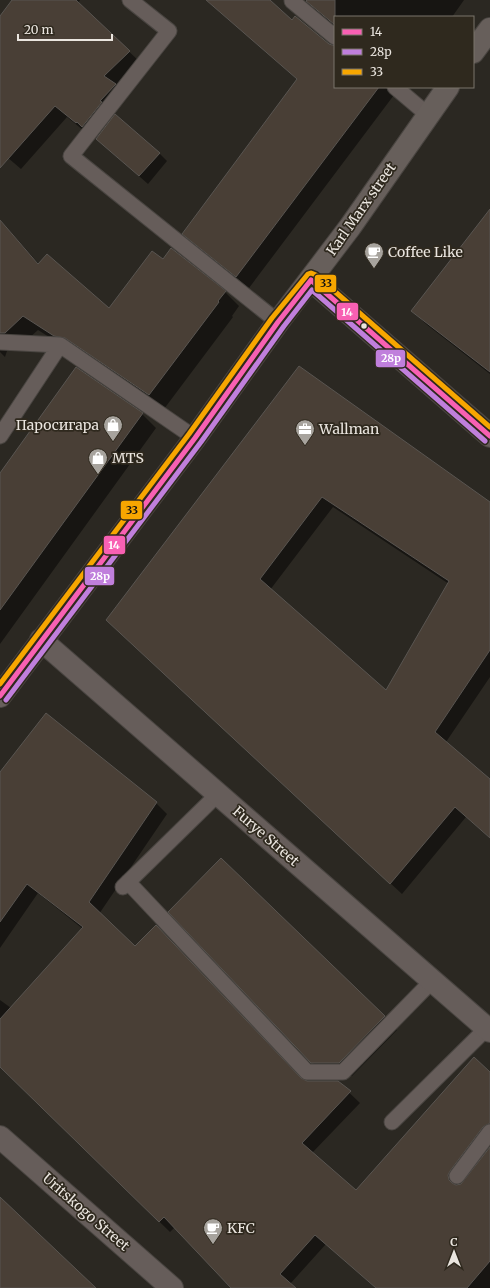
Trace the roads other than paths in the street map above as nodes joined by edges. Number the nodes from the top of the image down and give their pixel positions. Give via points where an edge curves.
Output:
1 (130, 0) edge
2 (293, 0) edge
3 (490, 29) edge
4 (334, 36) edge
5 (474, 51) edge
6 (396, 88) edge
7 (447, 88) edge
8 (428, 115) junction
9 (311, 280) junction
10 (278, 322) junction
11 (0, 342) edge
12 (60, 345) junction
13 (0, 436) edge
14 (490, 436) edge
15 (195, 438) junction
16 (41, 640) junction
17 (0, 696) edge
18 (218, 794) junction
19 (432, 981) junction
20 (489, 1030) edge
21 (392, 1122) dead end
22 (490, 1132) edge
23 (0, 1136) edge
24 (457, 1176) dead end
25 (172, 1288) edge

1 - 10 lane via 168,31 71,156
2 - 4 lane
3 - 5 main road
6 - 8 lane
7 - 8 main road, Karl Marx street
8 - 9 main road, Karl Marx street
9 - 10 main road, Karl Marx street
9 - 14 street
10 - 15 main road, Karl Marx street
11 - 12 lane
12 - 13 lane
12 - 15 lane
15 - 16 main road, Karl Marx street
16 - 17 main road, Karl Marx street
16 - 18 street, Furye Street
18 - 19 street, Furye Street
18 - 19 lane via 125,884 307,1072 343,1072
19 - 20 street, Furye Street
20 - 21 lane
22 - 24 lane
23 - 25 street, Uritskogo Street

